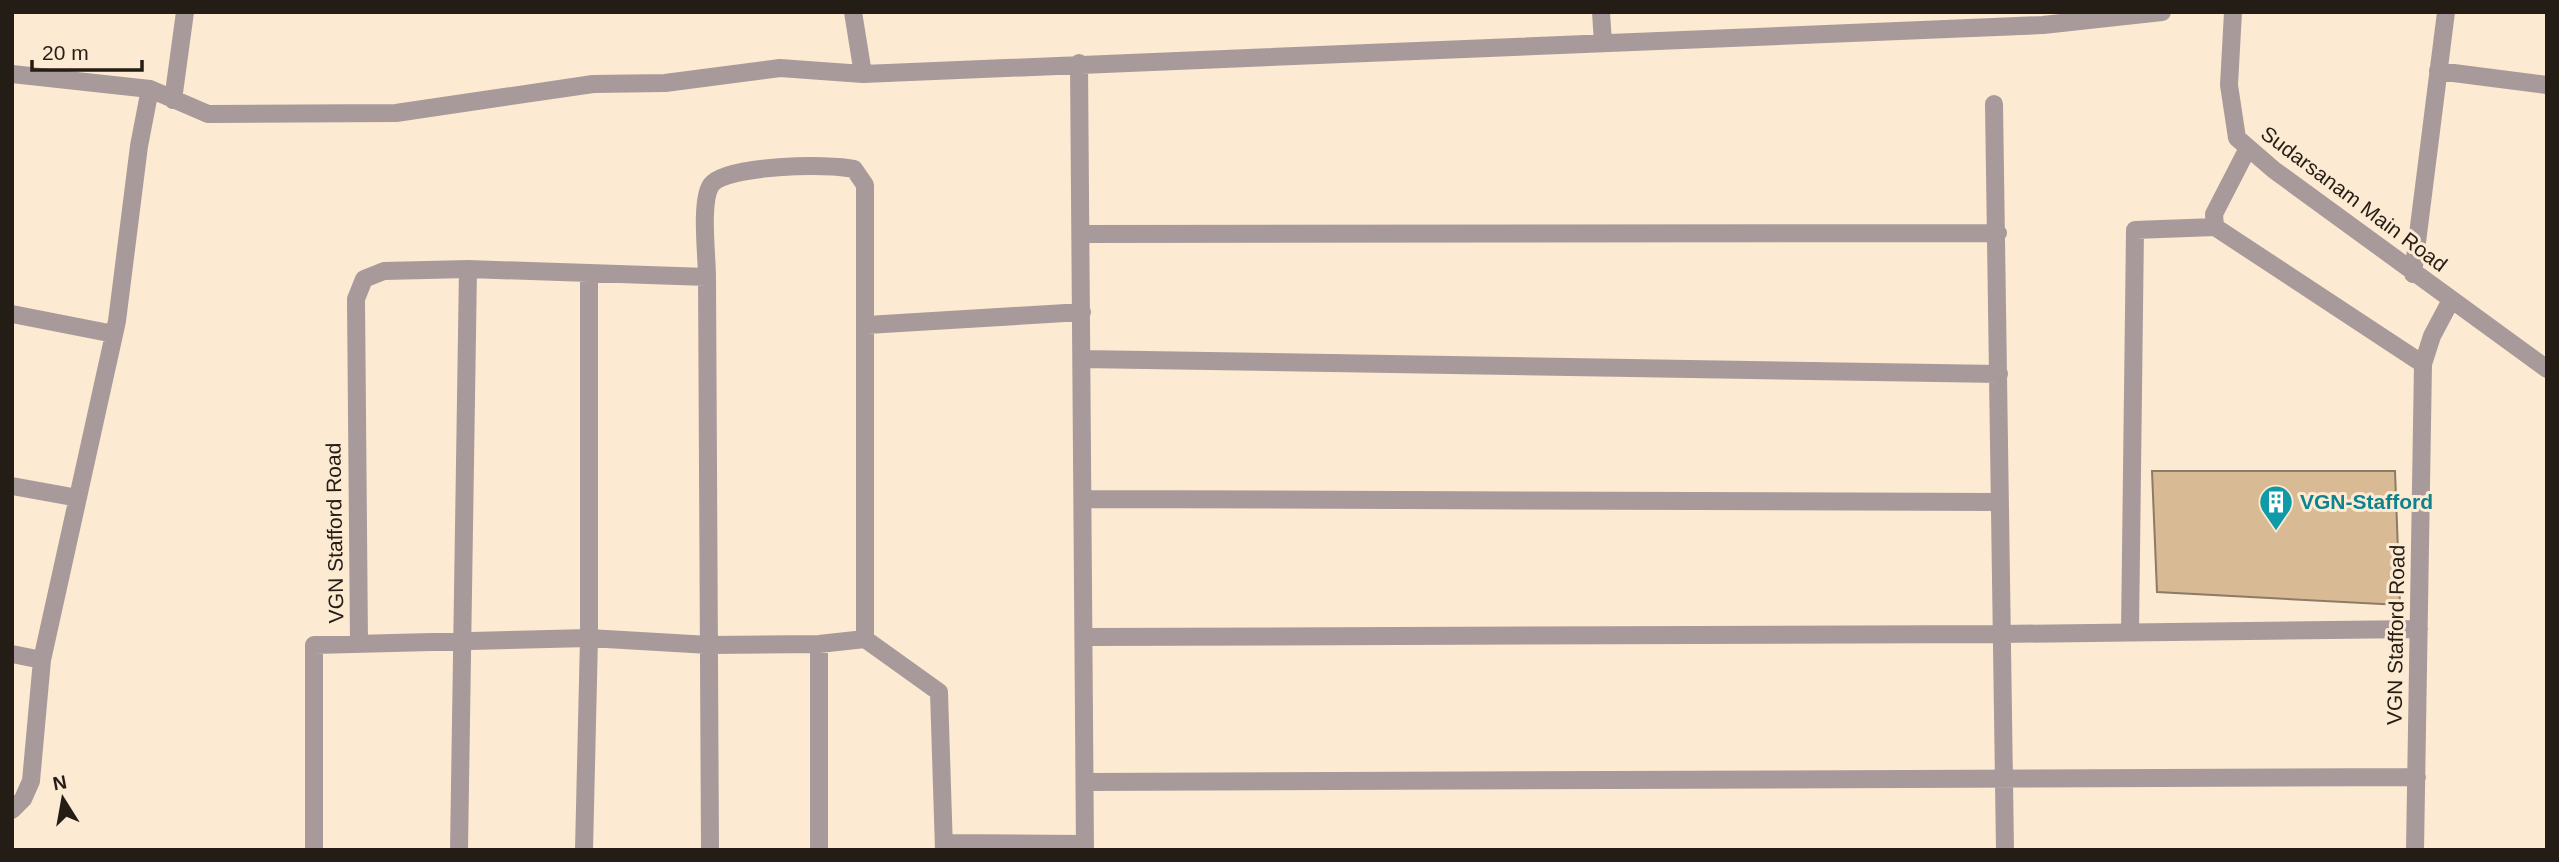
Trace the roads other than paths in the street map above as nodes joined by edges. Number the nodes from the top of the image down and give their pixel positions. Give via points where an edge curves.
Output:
1 (185, 12) edge
2 (853, 12) edge
3 (1601, 12) edge
4 (2162, 12) edge
5 (2233, 12) edge
6 (2446, 12) edge
7 (1602, 43) junction
8 (1079, 64) junction
9 (2438, 71) junction
10 (12, 74) edge
11 (863, 74) junction
12 (2547, 85) edge
13 (150, 89) junction
14 (173, 100) junction
15 (1994, 104) dead end
16 (2248, 148) junction
17 (2216, 227) junction
18 (1998, 233) junction
19 (1081, 234) junction
20 (468, 269) junction
21 (589, 272) junction
22 (2413, 274) junction
23 (707, 277) junction
24 (2450, 302) junction
25 (1082, 312) junction
26 (12, 314) edge
27 (867, 325) junction
28 (114, 334) junction
29 (1082, 359) junction
30 (2423, 364) junction
31 (2547, 369) edge
32 (1999, 374) junction
33 (12, 486) edge
34 (78, 498) junction
35 (1083, 499) junction
36 (2000, 502) junction
37 (2419, 628) junction
38 (2130, 632) junction
39 (2002, 634) junction
40 (1084, 636) junction
41 (589, 638) junction
42 (865, 639) junction
43 (463, 641) junction
44 (359, 643) junction
45 (818, 644) junction
46 (709, 645) junction
47 (12, 654) edge
48 (42, 660) junction
49 (2417, 777) junction
50 (2004, 779) junction
51 (1085, 782) junction
52 (12, 810) edge
53 (944, 846) edge
54 (1085, 847) edge
55 (314, 850) edge
56 (459, 850) edge
57 (584, 850) edge
58 (710, 850) edge
59 (819, 850) edge
60 (2005, 850) edge
61 (2415, 850) edge

1 - 14 street
2 - 11 street
3 - 7 street
4 - 7 street via 2043,25
5 - 16 street, Sudarsanam Main Road via 2229,85 2237,138
6 - 9 street
7 - 8 street
8 - 11 street
8 - 19 street
9 - 12 street
9 - 22 street
10 - 13 street
11 - 14 street via 780,68 665,83 593,84 396,113 208,114
13 - 14 street
13 - 28 street
15 - 18 street
16 - 17 street via 2214,214
16 - 22 street, Sudarsanam Main Road
17 - 30 street
17 - 38 street via 2135,230
18 - 19 street
18 - 32 street
19 - 25 street
20 - 21 street, VGN Stafford Road
20 - 43 street
20 - 44 street, VGN Stafford Road via 384,271 364,279 356,299
21 - 23 street, VGN Stafford Road
21 - 41 street
22 - 24 street, Sudarsanam Main Road
23 - 27 street via 706,196 712,183 729,173 835,164 854,169 865,185
23 - 46 street
24 - 30 street, VGN Stafford Road
24 - 31 street, Sudarsanam Main Road
25 - 27 street
25 - 29 street
26 - 28 street
27 - 42 street
28 - 34 street
29 - 32 street
29 - 35 street
30 - 37 street, VGN Stafford Road
32 - 36 street
33 - 34 street
34 - 48 street
35 - 36 street
35 - 40 street
36 - 39 street
37 - 38 street
37 - 49 street, VGN Stafford Road
38 - 39 street
39 - 40 street
39 - 50 street
40 - 51 street
41 - 43 street
41 - 46 street
41 - 57 street
42 - 45 street
42 - 53 street via 939,692
43 - 44 street
43 - 56 street
44 - 55 street, VGN Stafford Road via 314,645
45 - 46 street
45 - 59 street
46 - 58 street
47 - 48 street
48 - 52 street via 31,781
49 - 50 street
49 - 61 street, VGN Stafford Road
50 - 51 street
50 - 60 street
51 - 54 street
53 - 54 street

